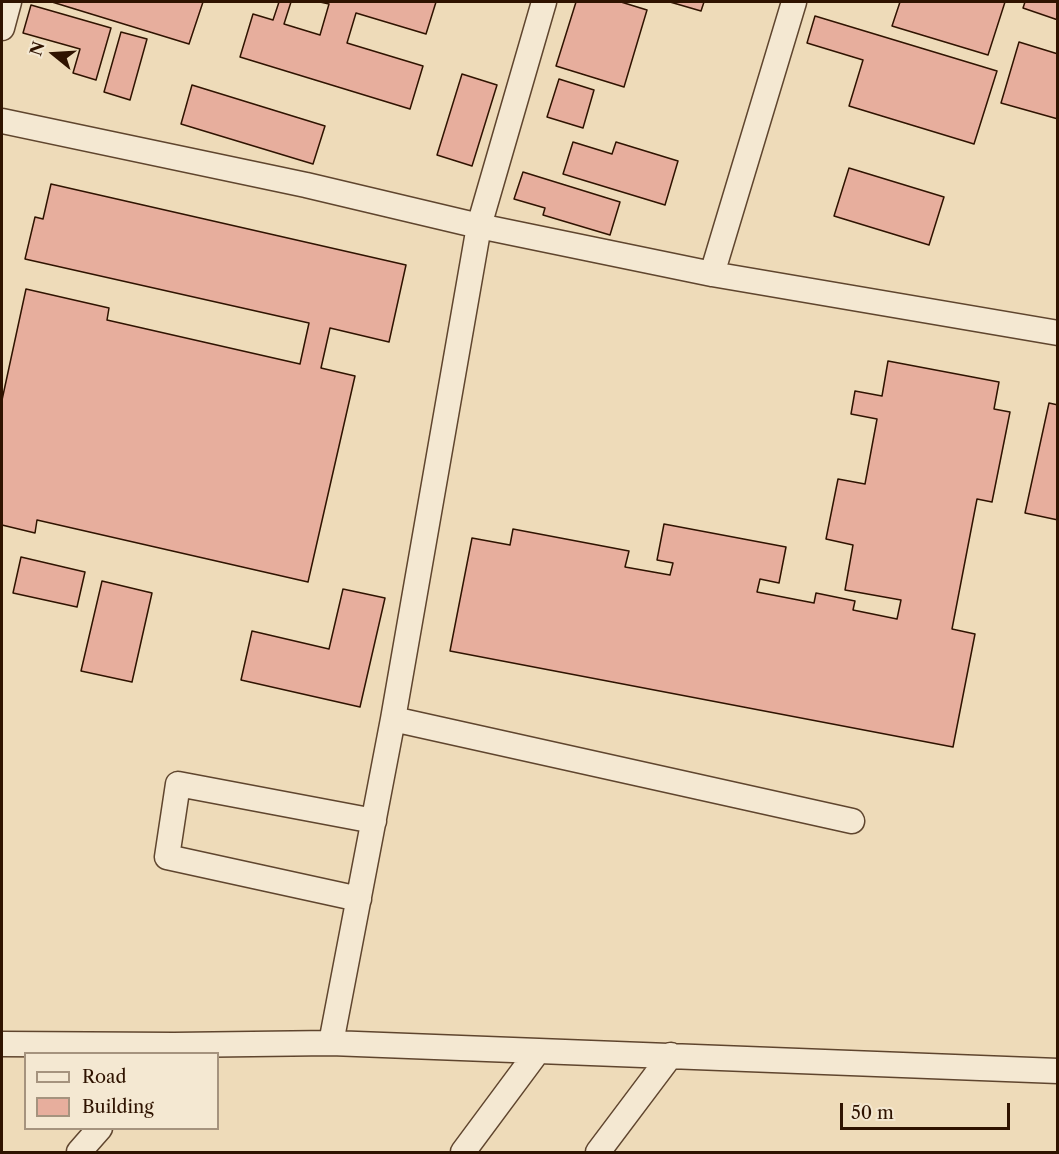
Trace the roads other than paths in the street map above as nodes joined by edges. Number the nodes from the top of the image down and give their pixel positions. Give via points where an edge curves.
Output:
1 (9, 2) edge
2 (544, 2) edge
3 (794, 2) edge
4 (2, 28) edge
5 (2, 121) edge
6 (480, 226) junction
7 (712, 274) junction
8 (1058, 333) edge
9 (393, 719) junction
10 (374, 821) junction
11 (852, 821) dead end
12 (359, 898) junction
13 (331, 1043) junction
14 (2, 1044) edge
15 (170, 1049) edge
16 (538, 1051) junction
17 (671, 1056) junction
18 (1058, 1071) edge
19 (98, 1130) edge
20 (79, 1152) edge
21 (463, 1152) edge
22 (598, 1152) edge

1 - 4 street
2 - 6 street
3 - 7 street
5 - 6 street
6 - 7 street
6 - 9 street
7 - 8 street
9 - 10 street
9 - 11 street
10 - 12 street
10 - 12 street via 178,784 167,856
12 - 13 street
13 - 15 street
13 - 16 street
14 - 15 street
16 - 17 street
16 - 21 street
17 - 18 street
17 - 22 street
19 - 20 street

